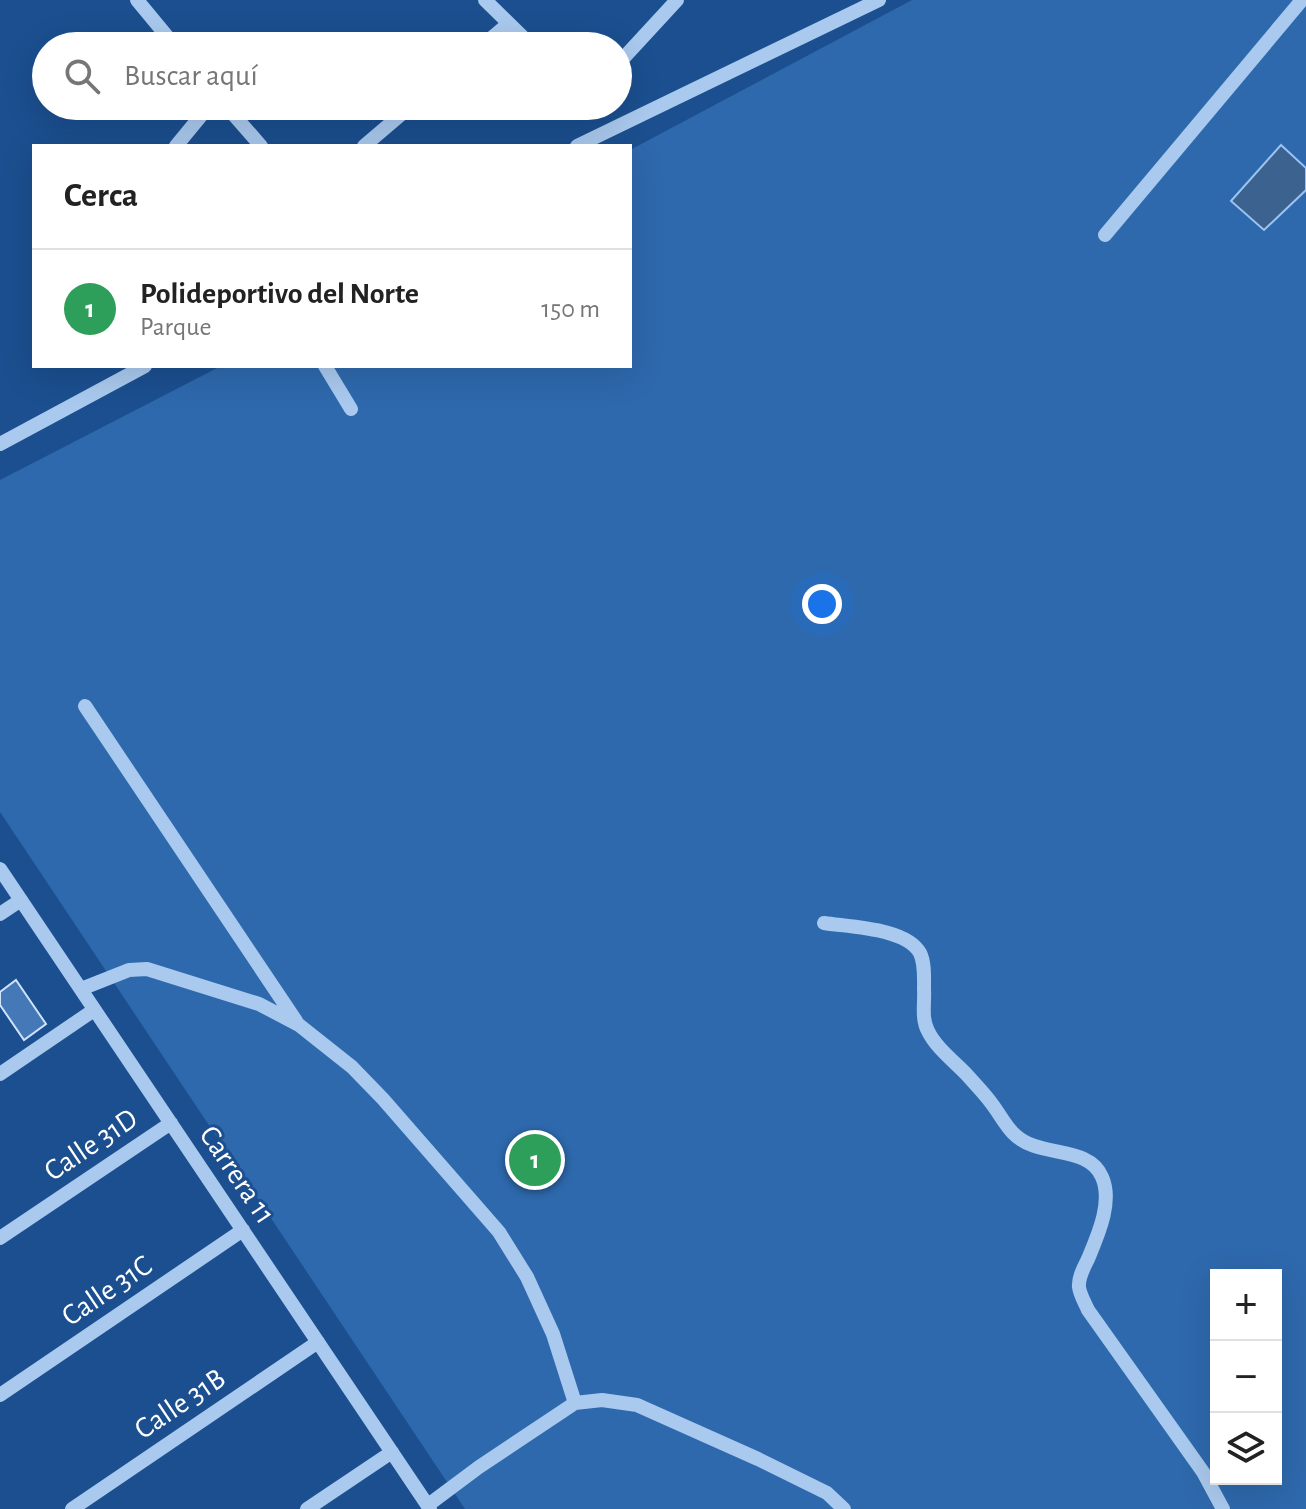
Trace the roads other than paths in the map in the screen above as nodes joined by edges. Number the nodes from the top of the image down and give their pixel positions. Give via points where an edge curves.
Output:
1 (137, 0) edge
2 (485, 0) edge
3 (677, 0) edge
4 (879, 0) edge
5 (1302, 0) edge
6 (508, 24) junction
7 (163, 32) edge
8 (499, 32) edge
9 (517, 32) edge
10 (632, 49) edge
11 (632, 119) edge
12 (197, 120) edge
13 (238, 120) edge
14 (395, 120) edge
15 (631, 120) edge
16 (178, 144) edge
17 (259, 144) edge
18 (366, 144) edge
19 (581, 144) edge
20 (1105, 235) dead end
21 (141, 368) edge
22 (326, 368) edge
23 (351, 409) dead end
24 (0, 444) edge
25 (85, 706) dead end
26 (0, 869) edge
27 (21, 900) junction
28 (0, 914) edge
29 (824, 923) dead end
30 (81, 989) junction
31 (94, 1010) junction
32 (299, 1025) junction
33 (0, 1074) edge
34 (171, 1123) junction
35 (243, 1230) junction
36 (0, 1238) edge
37 (318, 1342) junction
38 (0, 1395) edge
39 (575, 1403) junction
40 (392, 1452) junction
41 (429, 1507) edge
42 (72, 1509) edge
43 (307, 1509) edge
44 (844, 1509) edge
45 (1223, 1509) edge

1 - 7 street
2 - 6 street
3 - 10 street
4 - 11 street
5 - 20 street
6 - 8 street
6 - 9 street
12 - 16 street
13 - 17 street
14 - 18 street
15 - 19 street
21 - 24 street
22 - 23 street
25 - 32 street
26 - 27 street, Carrera 11
27 - 28 street
27 - 30 street, Carrera 11
29 - 45 street via 906,940 920,953 924,1018 936,1043 1013,1134 1045,1149 1084,1157 1102,1176 1103,1214 1078,1285 1081,1296
30 - 31 street, Carrera 11
30 - 32 street via 129,970 147,969 259,1004
31 - 33 street
31 - 34 street, Carrera 11
32 - 39 street via 383,1099 499,1232 553,1334
34 - 35 street, Carrera 11
34 - 36 street, Calle 31D
35 - 37 street, Carrera 11
35 - 38 street, Calle 31C
37 - 40 street, Carrera 11
37 - 42 street, Calle 31B
39 - 41 street
39 - 44 street via 637,1405 827,1493
40 - 41 street, Carrera 11
40 - 43 street

